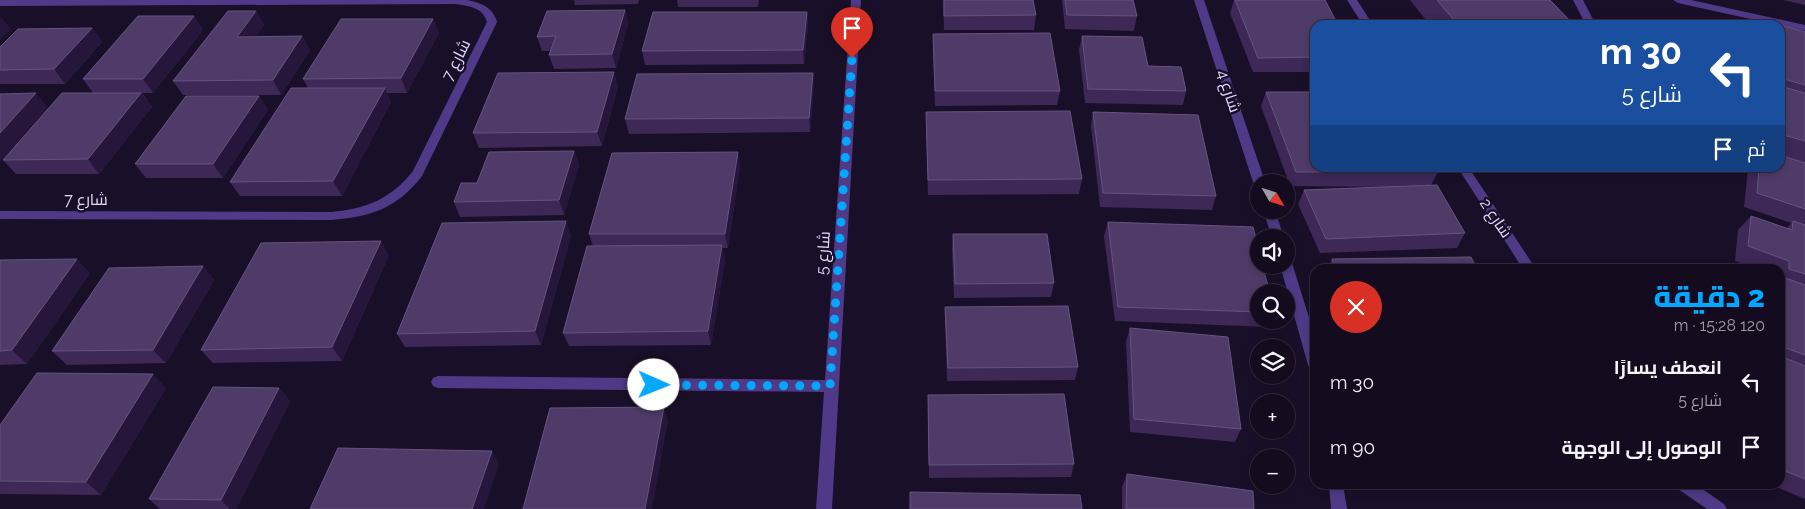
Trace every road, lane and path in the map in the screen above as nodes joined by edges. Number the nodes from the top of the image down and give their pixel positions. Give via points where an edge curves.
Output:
1 (856, 0) edge
2 (1198, 0) edge
3 (1352, 0) edge
4 (1578, 0) edge
5 (1678, 0) edge
6 (0, 3) edge
7 (1365, 20) edge
8 (1588, 20) edge
9 (1769, 20) edge
10 (1785, 24) edge
11 (1805, 28) edge
12 (1466, 172) edge
13 (1257, 174) edge
14 (0, 215) edge
15 (1527, 264) edge
16 (1289, 274) edge
17 (1310, 343) edge
18 (438, 382) dead end
19 (830, 386) junction
20 (1337, 489) edge
21 (1690, 489) edge
22 (824, 509) edge
23 (1339, 509) edge
24 (1719, 509) edge

1 - 19 street, شارع 5
2 - 13 street, شارع 4
3 - 7 street
4 - 8 street
5 - 9 street
6 - 14 street, شارع 7 via 455,0 478,5 489,14 492,22 418,173 403,192 372,210 331,216
10 - 11 street
12 - 15 street, شارع 2
16 - 17 street
18 - 19 street
19 - 22 street, شارع 5
20 - 23 street
21 - 24 street

